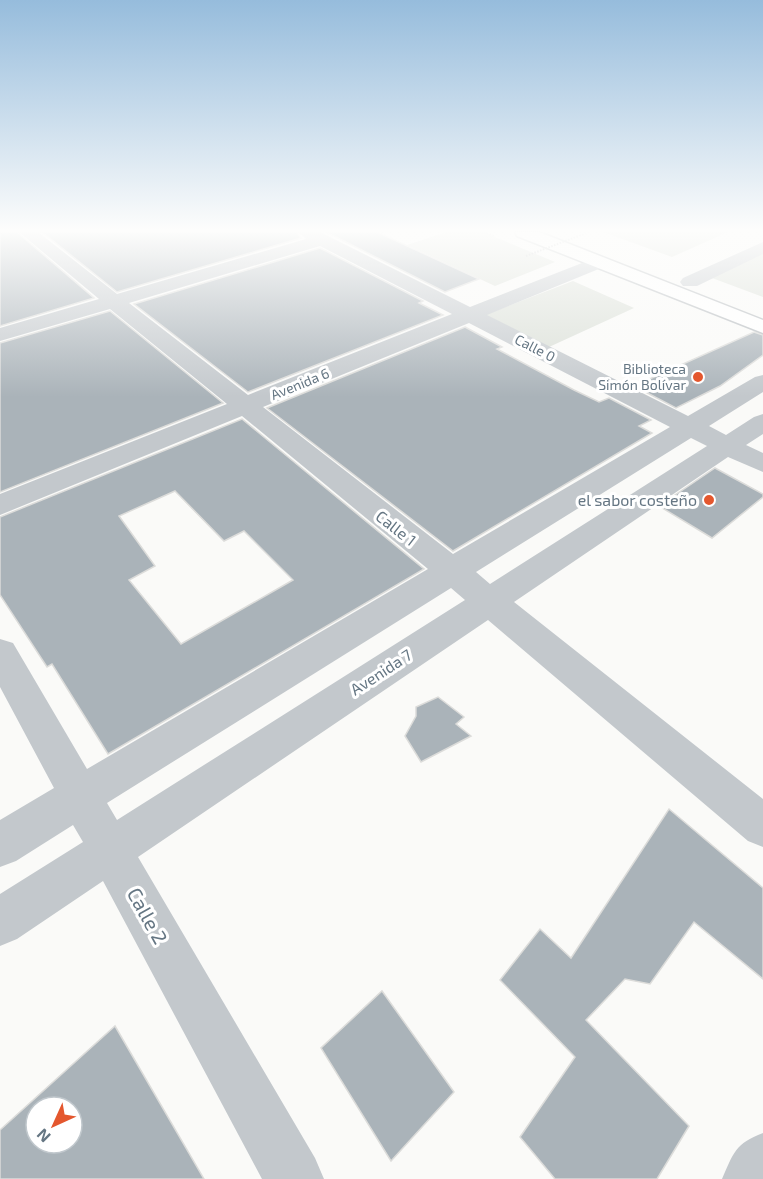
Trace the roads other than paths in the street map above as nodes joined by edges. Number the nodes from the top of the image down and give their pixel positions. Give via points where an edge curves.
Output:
1 (93, 287) edge
2 (159, 287) edge
3 (414, 287) edge
4 (538, 287) edge
5 (663, 287) edge
6 (704, 287) edge
7 (113, 302) junction
8 (763, 309) edge
9 (469, 315) junction
10 (763, 327) edge
11 (0, 335) edge
12 (763, 382) edge
13 (243, 407) junction
14 (763, 422) edge
15 (689, 426) junction
16 (727, 446) junction
17 (763, 464) edge
18 (0, 505) edge
19 (452, 571) junction
20 (488, 602) junction
21 (0, 653) edge
22 (81, 796) junction
23 (763, 826) edge
24 (0, 845) edge
25 (110, 850) junction
26 (0, 922) edge
27 (763, 1161) edge
28 (294, 1179) edge
29 (752, 1179) edge

1 - 7 street, Calle 1
2 - 7 street
3 - 9 street, Calle 0
4 - 9 street, Avenida 6
5 - 10 main road
6 - 8 main road
7 - 11 street
7 - 13 street, Calle 1
9 - 13 street, Avenida 6
9 - 15 street, Calle 0
12 - 15 street
13 - 18 street, Avenida 6
13 - 19 street, Calle 1
14 - 16 street, Avenida 7
15 - 16 street, Calle 0
15 - 19 street
16 - 17 street, Calle 0
16 - 20 street, Avenida 7
19 - 20 street, Calle 1
19 - 22 street
20 - 23 street, Calle 1
20 - 25 street, Avenida 7
21 - 22 street, Calle 2
22 - 24 street
22 - 25 street, Calle 2
25 - 26 street, Avenida 7
25 - 28 street, Calle 2
27 - 29 street

